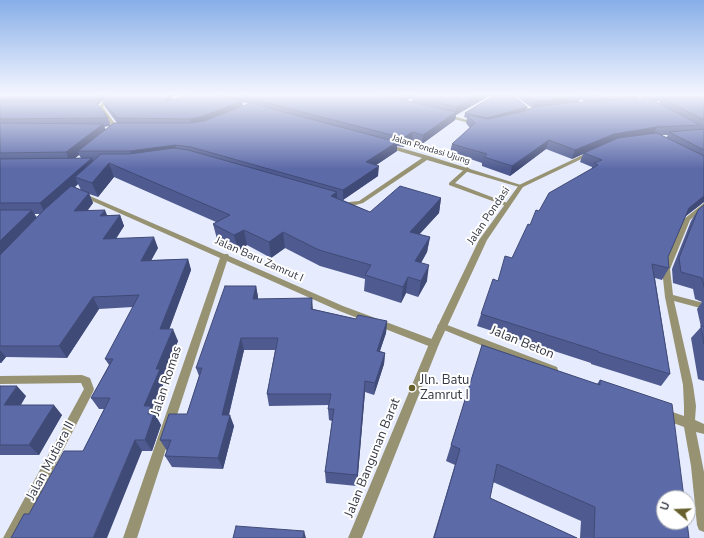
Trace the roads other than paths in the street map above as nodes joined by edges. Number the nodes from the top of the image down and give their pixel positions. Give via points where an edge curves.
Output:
1 (109, 119) edge
2 (460, 119) edge
3 (480, 125) edge
4 (117, 129) junction
5 (124, 129) edge
6 (110, 132) edge
7 (382, 144) edge
8 (595, 152) edge
9 (427, 157) junction
10 (467, 169) junction
11 (521, 186) junction
12 (79, 190) edge
13 (336, 202) edge
14 (508, 205) junction
15 (704, 205) edge
16 (225, 256) junction
17 (669, 297) junction
18 (704, 306) edge
19 (442, 326) junction
20 (434, 344) junction
21 (565, 375) edge
22 (0, 380) edge
23 (652, 409) edge
24 (688, 424) junction
25 (704, 429) edge
26 (704, 525) edge
27 (10, 538) edge
28 (130, 538) edge
29 (355, 538) edge

1 - 4 street
2 - 3 street
4 - 5 street
4 - 6 street
7 - 9 street, Jalan Pondasi Ujung
8 - 11 street, Jalan Pondasi
9 - 10 street, Jalan Pondasi Ujung
9 - 13 street via 361,202
10 - 11 street, Jalan Pondasi Ujung
10 - 14 street via 451,184
11 - 14 street, Jalan Pondasi
12 - 16 street, Jalan Baru Zamrut I
14 - 19 street, Jalan Pondasi via 483,240
15 - 17 street via 687,219 666,269
16 - 20 street, Jalan Baru Zamrut I via 340,308
16 - 28 street, Jalan Romas
17 - 18 street
17 - 24 street via 688,385
19 - 20 street, Jalan Pondasi
19 - 21 street, Jalan Beton
20 - 29 street, Jalan Bangunan Barat
22 - 27 street, Jalan Mutiara II via 82,379 89,384 87,396
23 - 24 street
24 - 25 street
24 - 26 street via 696,460

